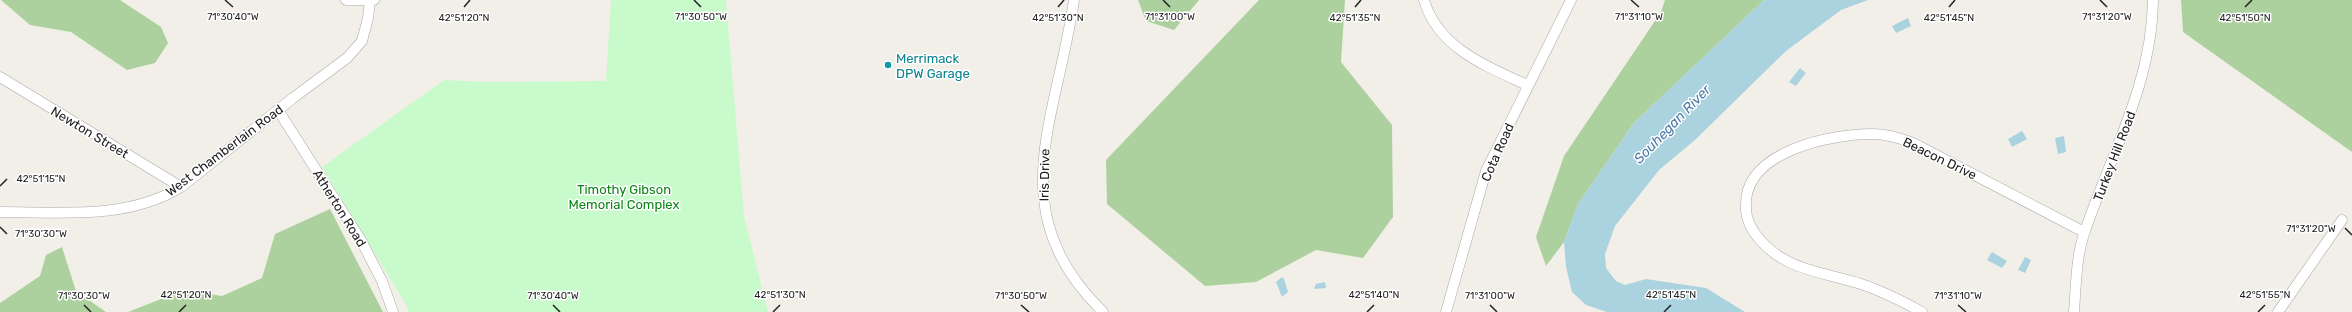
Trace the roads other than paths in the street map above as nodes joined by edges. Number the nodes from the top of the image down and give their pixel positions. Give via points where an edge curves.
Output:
1 (346, 0) edge
2 (370, 0) edge
3 (374, 0) edge
4 (1074, 0) edge
5 (1424, 0) edge
6 (1571, 0) edge
7 (2153, 0) edge
8 (0, 77) edge
9 (1527, 85) junction
10 (278, 110) junction
11 (181, 187) junction
12 (0, 212) edge
13 (2342, 220) dead end
14 (2084, 232) junction
15 (393, 312) edge
16 (1103, 312) edge
17 (1446, 312) edge
18 (1922, 312) edge
19 (2074, 312) edge
20 (2278, 312) edge

1 - 2 street
2 - 3 street
2 - 10 street, West Chamberlain Road via 366,29 362,41 355,50
4 - 16 street, Iris Drive via 1068,41 1043,150 1044,205 1048,226 1066,266 1078,286
5 - 9 street via 1432,21 1445,38 1483,64
6 - 9 street, Cota Road
7 - 14 street, Turkey Hill Road via 2150,36 2136,101
8 - 11 street, Newton Street
9 - 17 street, Cota Road via 1486,171
10 - 11 street, West Chamberlain Road
10 - 15 street, Atherton Road via 362,242 382,281
11 - 12 street, West Chamberlain Road via 164,197 118,210
13 - 20 street
14 - 18 street, Beacon Drive via 1914,143 1893,136 1860,134 1817,142 1786,152 1761,170 1749,187 1746,209 1753,231 1768,248 1795,266 1881,291
14 - 19 street, Turkey Hill Road

